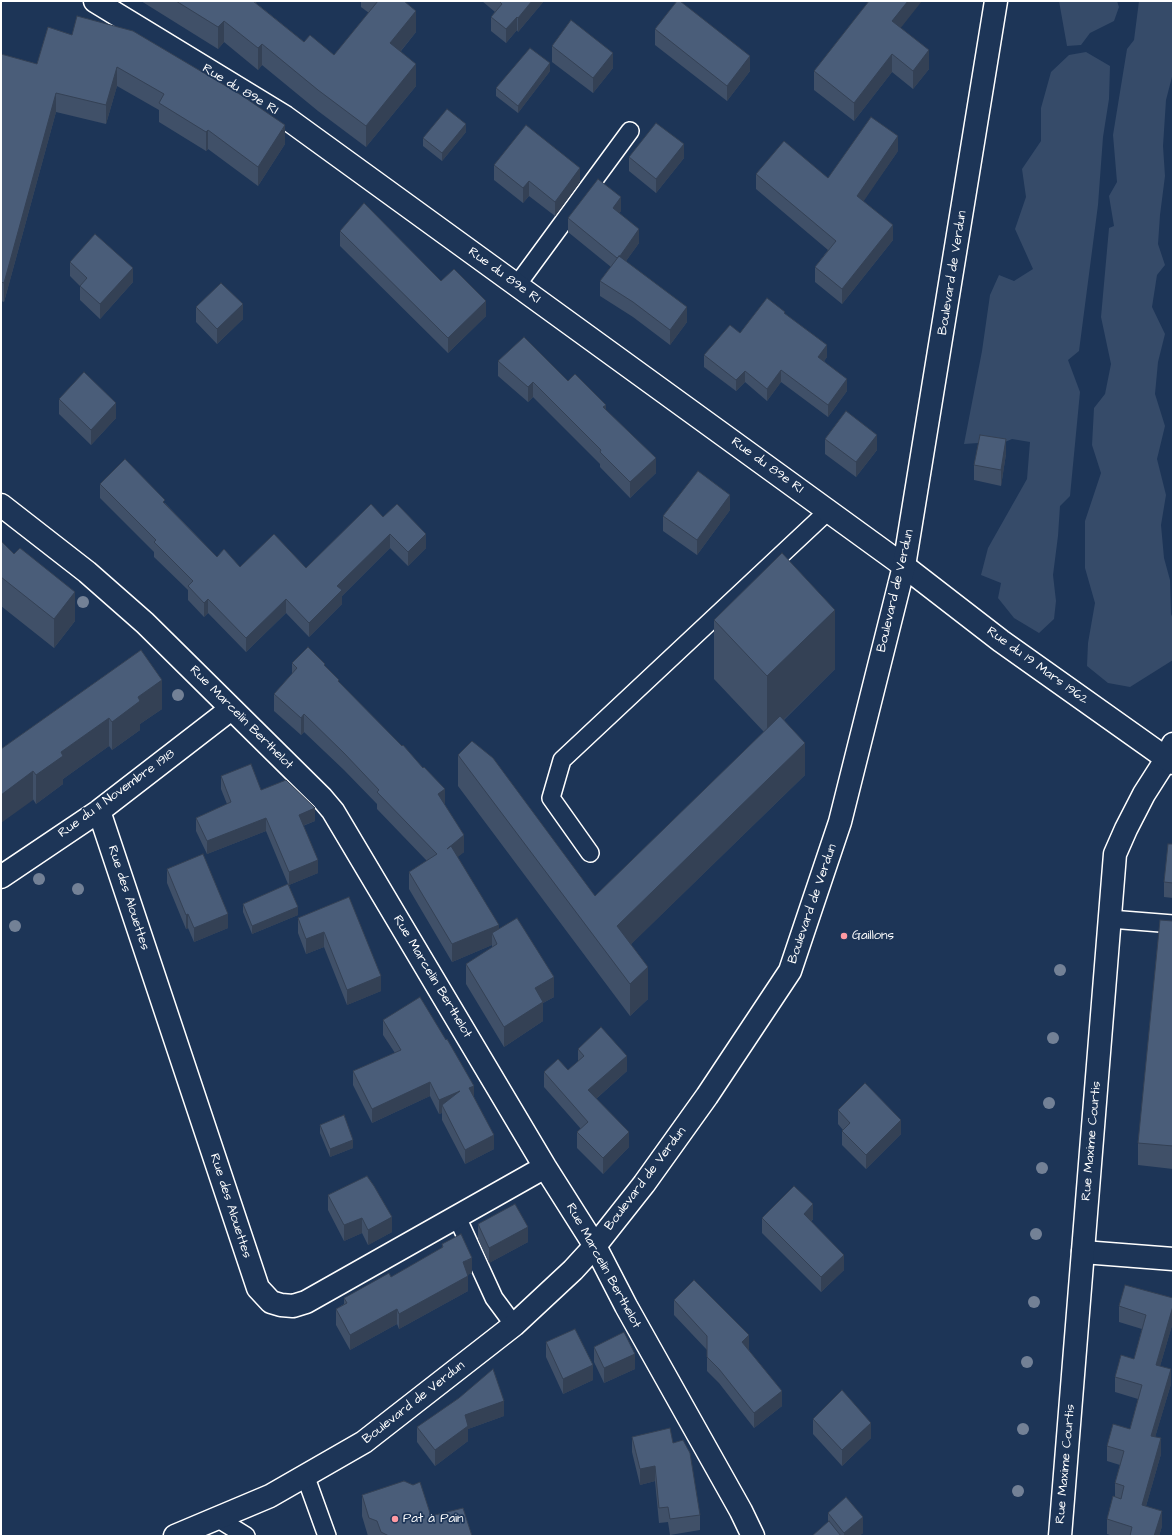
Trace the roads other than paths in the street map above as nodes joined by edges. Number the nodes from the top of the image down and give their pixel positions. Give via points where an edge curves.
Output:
1 (94, 1) edge
2 (996, 1) edge
3 (630, 131) dead end
4 (517, 285) junction
5 (1, 505) edge
6 (828, 511) junction
7 (904, 566) junction
8 (231, 709) junction
9 (1171, 755) edge
10 (99, 811) junction
11 (590, 854) dead end
12 (1, 877) edge
13 (1110, 919) junction
14 (1173, 924) edge
15 (545, 1167) junction
16 (457, 1217) junction
17 (595, 1246) junction
18 (1083, 1252) junction
19 (1173, 1260) edge
20 (514, 1325) junction
21 (305, 1475) junction
22 (217, 1518) junction
23 (175, 1536) edge
24 (246, 1536) edge
25 (326, 1536) edge
26 (753, 1536) edge
27 (1060, 1536) edge

1 - 4 street, Rue du 89e RI via 285,117
2 - 7 street, Boulevard de Verdun
3 - 4 lane
4 - 6 street, Rue du 89e RI
5 - 8 street, Rue Marcelin Berthelot via 106,588
6 - 7 street, Rue du 89e RI
6 - 11 lane via 562,760 550,798
7 - 9 street, Rue du 19 Mars 1962 via 1001,641 1106,715
7 - 17 street, Boulevard de Verdun via 840,822 790,971 707,1096 644,1184
8 - 10 street, Rue du 11 Novembre 1918
8 - 15 street, Rue Marcelin Berthelot via 333,811
9 - 13 street, Rue Maxime Courtis via 1140,801 1115,854
10 - 12 street, Rue du 11 Novembre 1918
10 - 16 street, Rue des Alouettes via 258,1288 272,1302 281,1305 293,1306 306,1302
13 - 14 lane
13 - 18 street, Rue Maxime Courtis
15 - 16 street, Rue des Alouettes
15 - 17 street, Rue Marcelin Berthelot
16 - 20 lane via 494,1298
17 - 20 street, Boulevard de Verdun
17 - 26 street, Rue Marcelin Berthelot
18 - 19 street
18 - 27 street, Rue Maxime Courtis
20 - 21 street, Boulevard de Verdun via 364,1442
21 - 22 street, Boulevard de Verdun via 270,1496
21 - 25 lane
22 - 23 street, Boulevard de Verdun
22 - 24 lane

